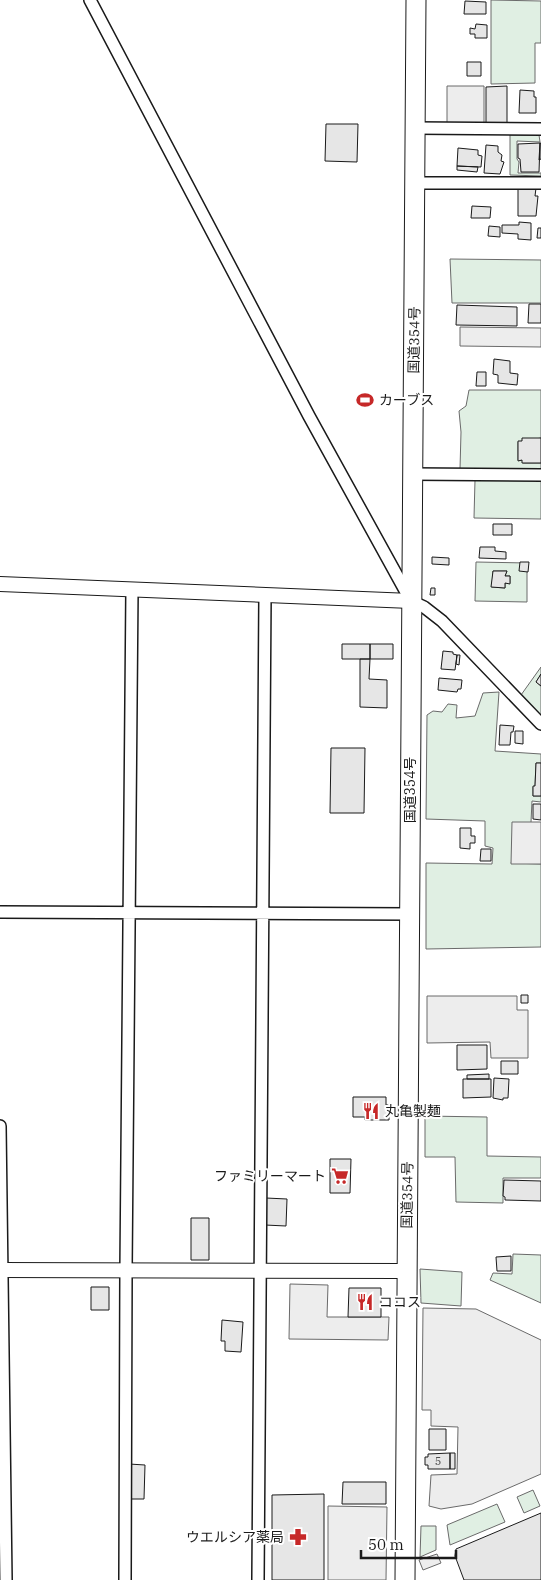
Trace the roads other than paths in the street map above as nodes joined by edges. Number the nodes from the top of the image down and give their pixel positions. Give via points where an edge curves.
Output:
1 (90, 0) edge
2 (416, 0) edge
3 (415, 128) junction
4 (541, 129) edge
5 (415, 183) junction
6 (541, 183) edge
7 (412, 474) junction
8 (541, 475) edge
9 (0, 584) edge
10 (132, 589) junction
11 (266, 595) junction
12 (411, 601) junction
13 (541, 724) edge
14 (0, 912) edge
15 (264, 912) junction
16 (129, 913) junction
17 (410, 914) junction
18 (0, 1126) edge
19 (1, 1270) edge
20 (126, 1270) junction
21 (261, 1270) junction
22 (406, 1271) junction
23 (6, 1580) edge
24 (125, 1580) edge
25 (258, 1580) edge
26 (405, 1580) edge

1 - 12 street via 309,416
2 - 3 highway, 国道354号
3 - 4 street
3 - 5 highway, 国道354号
5 - 6 street
5 - 7 highway, 国道354号
7 - 8 street
7 - 12 highway, 国道354号
9 - 10 street
10 - 11 street
10 - 16 street
11 - 12 street
11 - 15 street
12 - 13 street via 442,621
12 - 17 highway, 国道354号
14 - 16 street
15 - 16 street
15 - 17 street
15 - 21 street
16 - 20 street
17 - 22 highway, 国道354号
18 - 19 street
19 - 20 street
19 - 23 street
20 - 21 street
20 - 24 street
21 - 22 street
21 - 25 street
22 - 26 highway, 国道354号

